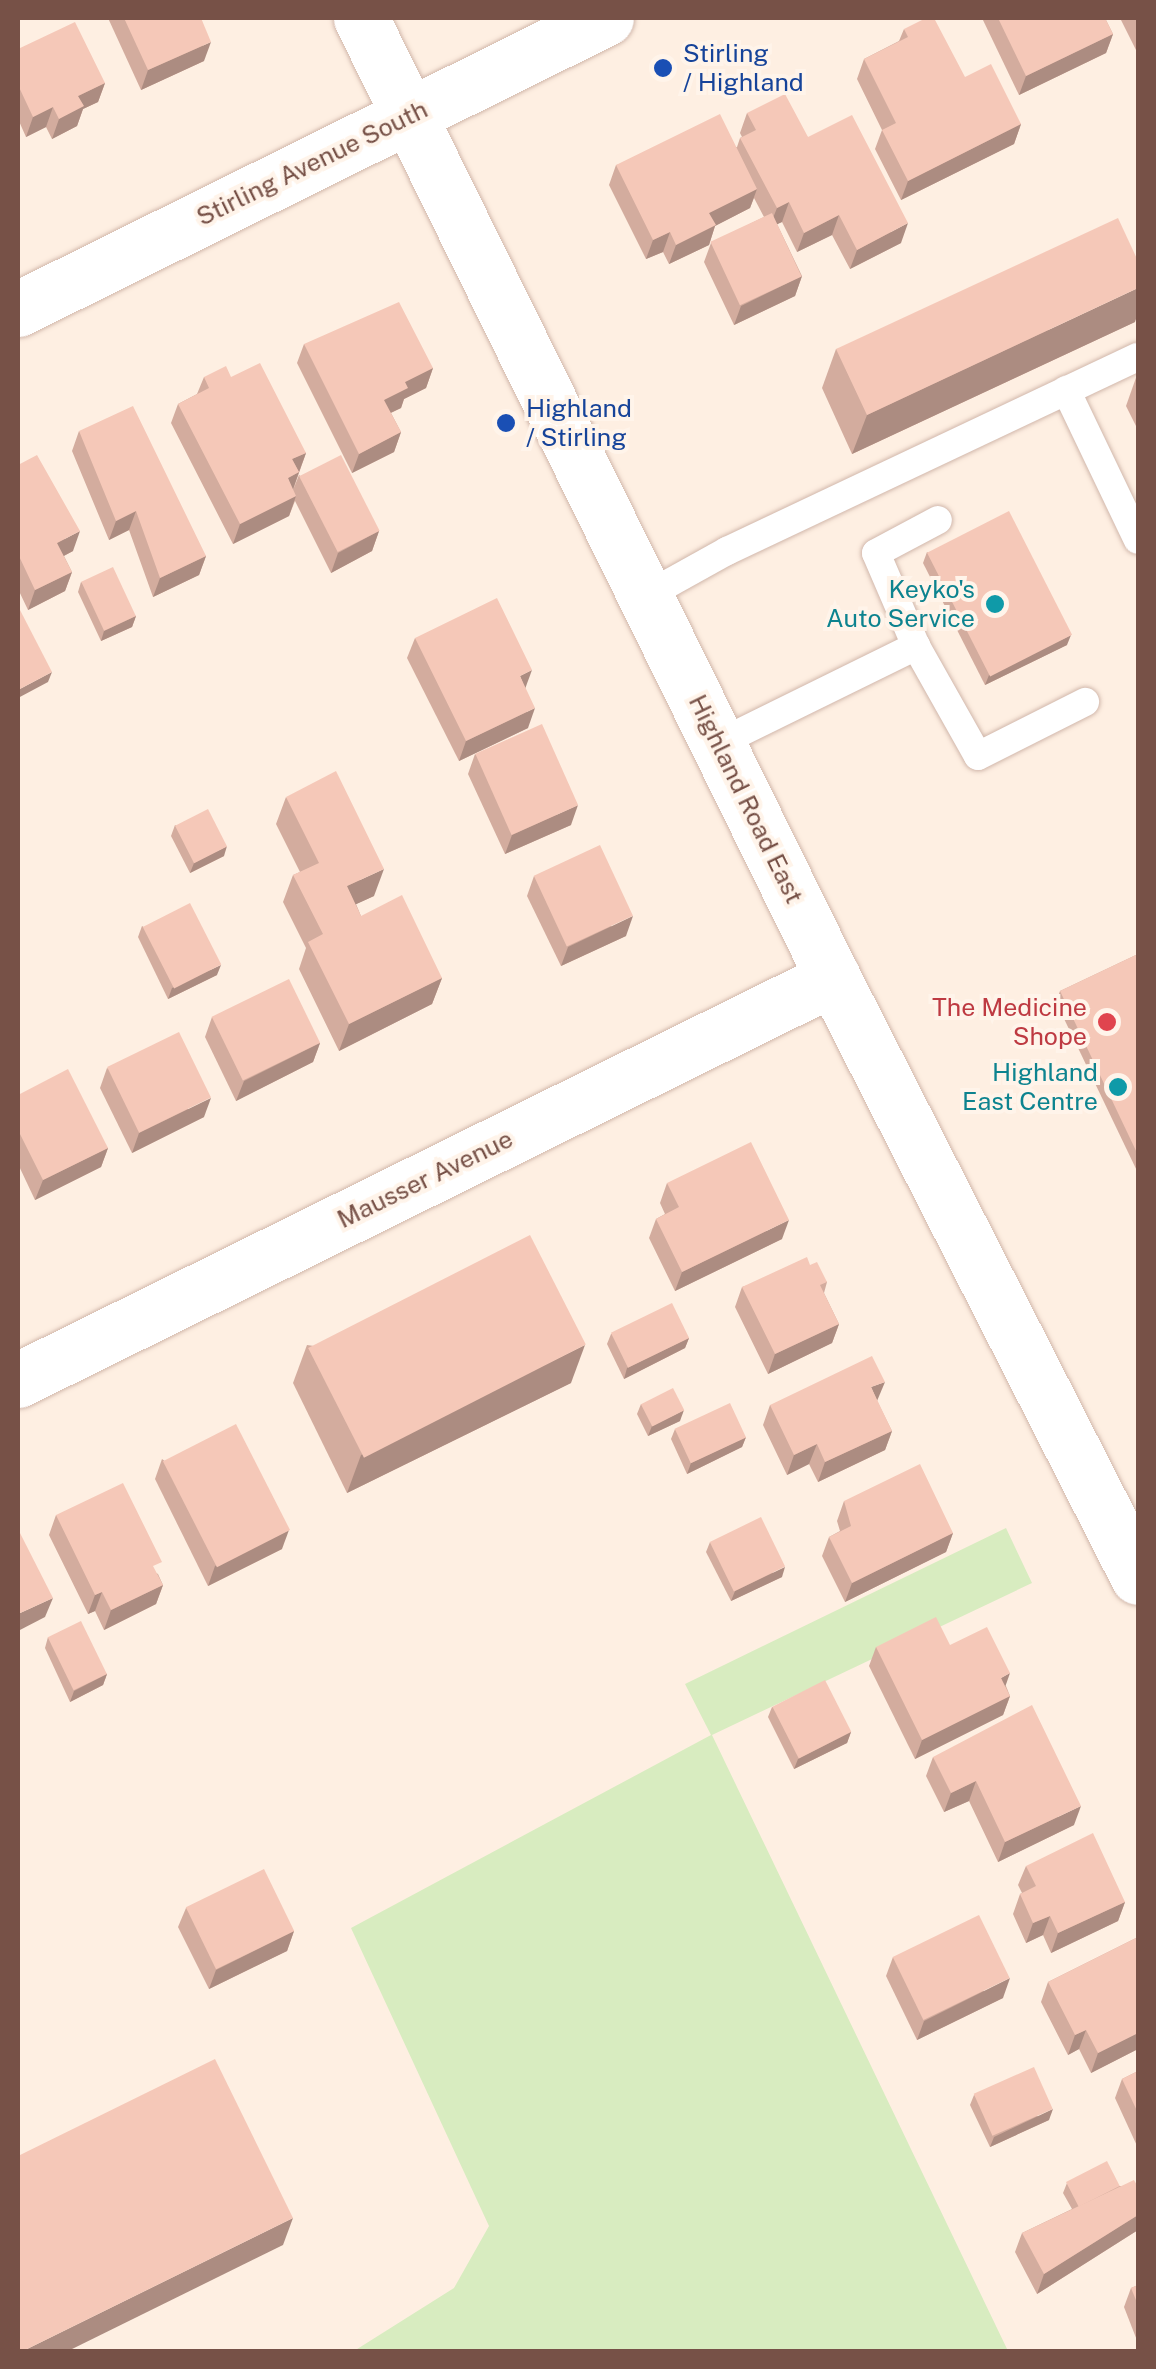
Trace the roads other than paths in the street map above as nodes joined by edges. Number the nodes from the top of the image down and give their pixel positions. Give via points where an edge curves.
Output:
1 (361, 18) edge
2 (606, 18) edge
3 (408, 115) junction
4 (18, 309) edge
5 (1138, 357) edge
6 (1066, 390) junction
7 (938, 520) dead end
8 (1138, 540) edge
9 (646, 596) junction
10 (916, 646) junction
11 (1085, 702) dead end
12 (719, 743) junction
13 (833, 978) junction
14 (18, 1380) edge
15 (1138, 1578) edge

1 - 3 street, Highland Road East
2 - 3 street, Stirling Avenue South
3 - 4 street, Stirling Avenue South
3 - 9 street, Highland Road East
5 - 6 lane
6 - 8 lane
6 - 9 lane
7 - 10 lane via 876,553
9 - 12 street, Highland Road East
10 - 11 lane via 978,756
10 - 12 lane
12 - 13 street, Highland Road East
13 - 14 street, Mausser Avenue
13 - 15 street, Highland Road East

